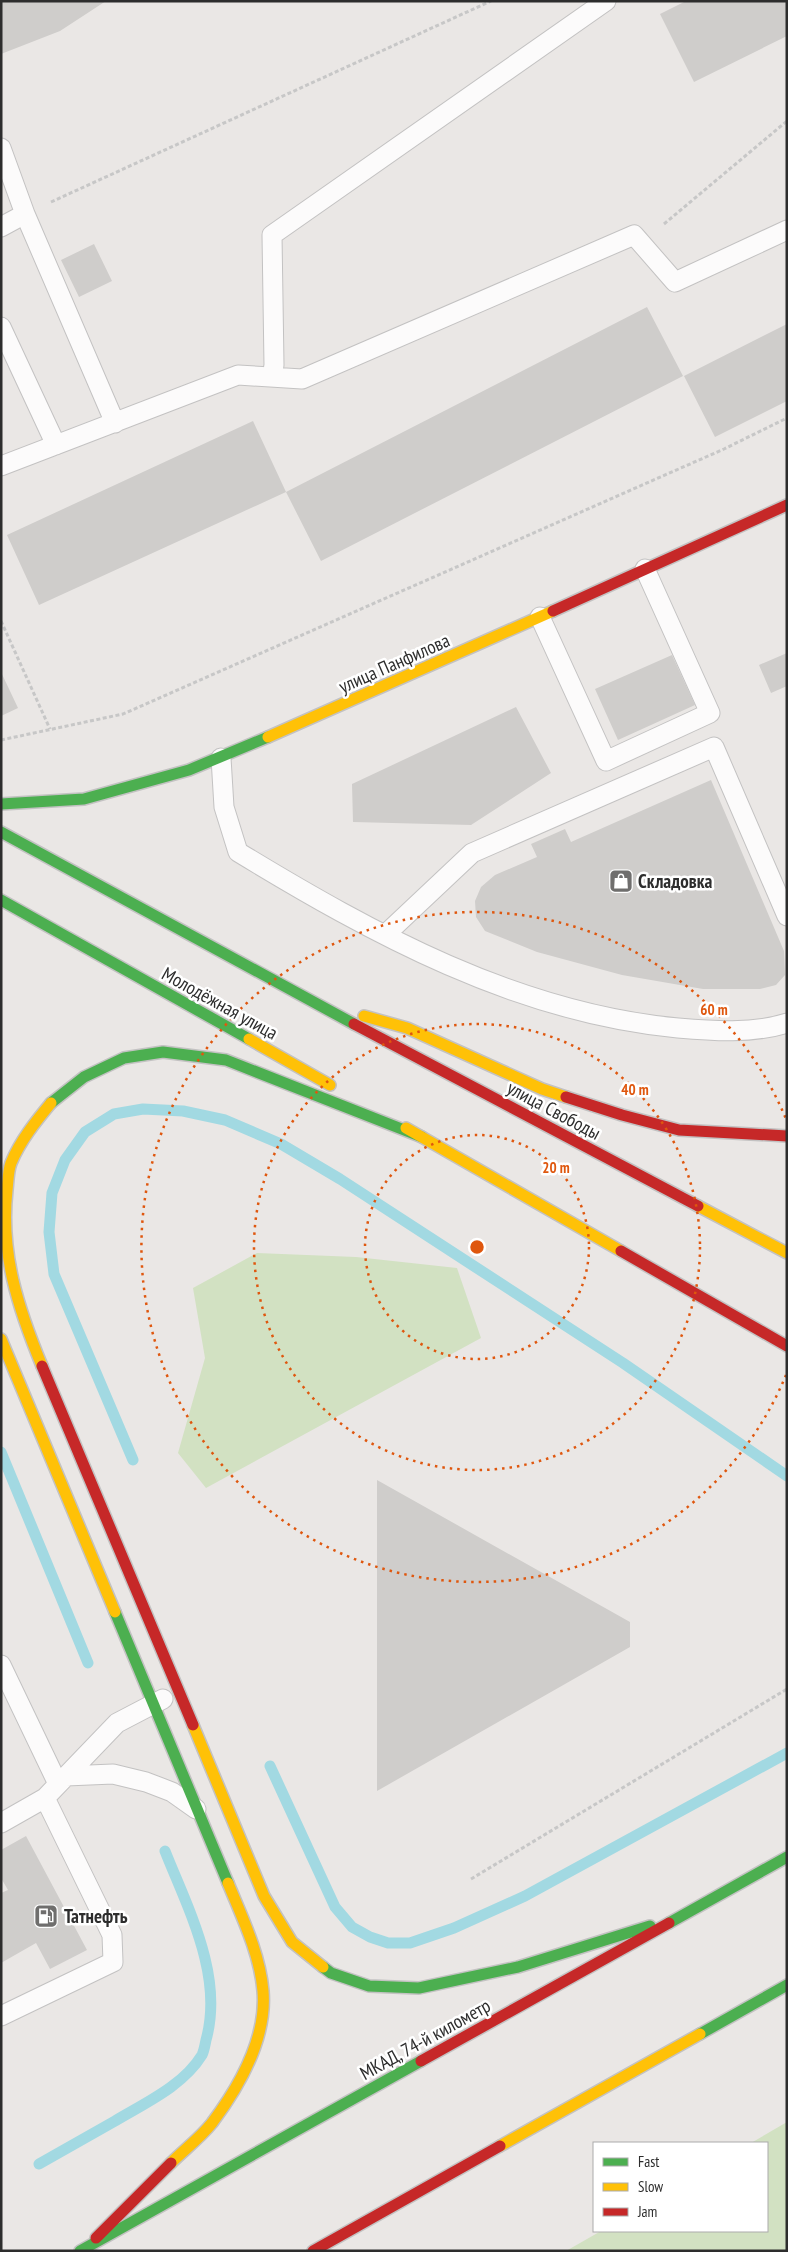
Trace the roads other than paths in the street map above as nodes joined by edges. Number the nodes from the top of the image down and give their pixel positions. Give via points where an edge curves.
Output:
1 (606, 1) edge
2 (1, 148) edge
3 (25, 214) junction
4 (1, 227) edge
5 (787, 230) edge
6 (1, 327) edge
7 (272, 377) junction
8 (115, 422) junction
9 (56, 445) junction
10 (1, 466) edge
11 (787, 504) edge
12 (645, 569) junction
13 (540, 617) junction
14 (220, 758) junction
15 (1, 804) edge
16 (1, 832) edge
17 (1, 900) edge
18 (787, 916) edge
19 (386, 934) junction
20 (305, 998) junction
21 (787, 1022) edge
22 (787, 1136) edge
23 (422, 1137) junction
24 (787, 1253) edge
25 (1, 1339) edge
26 (787, 1346) edge
27 (1, 1665) edge
28 (179, 1692) junction
29 (153, 1703) junction
30 (62, 1780) junction
31 (45, 1798) junction
32 (198, 1811) junction
33 (1, 1823) edge
34 (787, 1857) edge
35 (678, 1918) junction
36 (787, 1985) edge
37 (1, 2016) edge
38 (83, 2249) edge
39 (313, 2251) edge

1 - 7 lane via 272,235
2 - 3 lane
3 - 4 lane
3 - 8 lane
5 - 7 lane via 675,282 634,235 302,379
6 - 9 lane
7 - 8 lane via 238,375
8 - 9 lane
9 - 10 lane
11 - 12 main road, улица Панфилова
12 - 13 main road, улица Панфилова
12 - 13 lane via 710,713 606,761
13 - 14 main road, улица Панфилова
14 - 15 main road, улица Панфилова via 189,770 84,799
14 - 19 lane via 224,807 238,852 327,906
16 - 20 main road
17 - 23 main road, Молодёжная улица
18 - 19 lane via 714,747 472,853
19 - 21 lane via 461,972 539,1000 637,1024 716,1032
20 - 22 main road via 407,1028 542,1089 622,1115 679,1130
20 - 24 main road, улица Свободы
23 - 26 main road
23 - 28 main road via 226,1060 163,1052 124,1058 84,1077 52,1102 31,1127 12,1164 4,1206 5,1252 18,1308
25 - 29 main road
27 - 30 lane
28 - 29 lane
28 - 35 main road via 264,1896 292,1942 331,1972 369,1986 419,1988 518,1967
29 - 30 lane via 117,1723
29 - 32 main road
30 - 31 lane
30 - 32 lane via 113,1774 172,1792
31 - 33 lane
31 - 37 lane via 112,1935 113,1962
32 - 38 main road via 257,1959 262,1992 259,2032 246,2071 212,2124
34 - 35 main road, МКАД, 74-й километр
35 - 38 main road, МКАД, 74-й километр
36 - 39 main road

